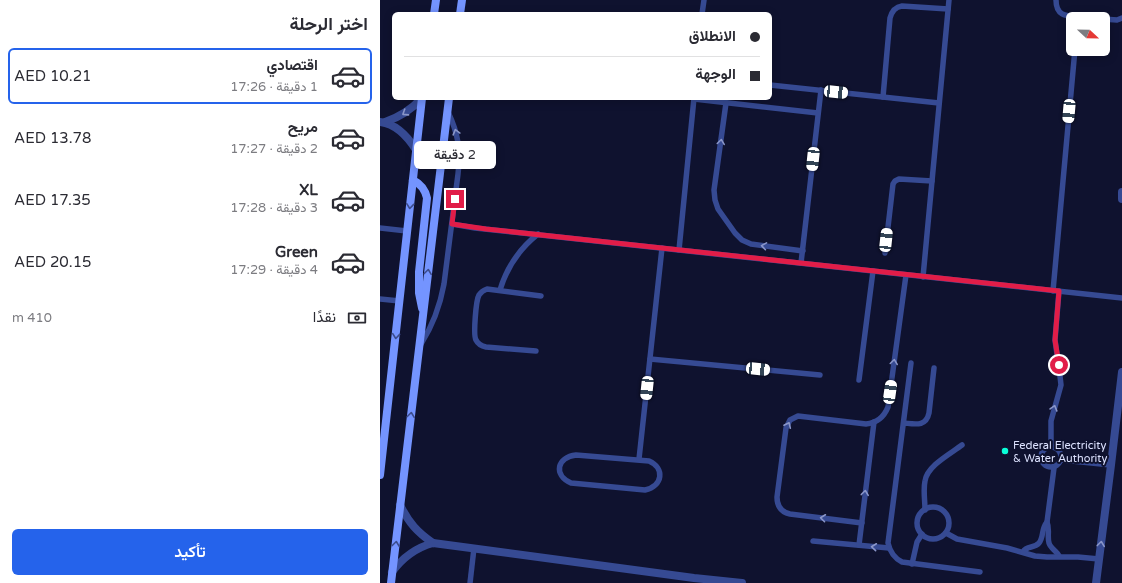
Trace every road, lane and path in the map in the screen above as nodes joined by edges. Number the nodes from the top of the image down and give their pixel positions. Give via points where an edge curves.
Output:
1 (436, 0) edge
2 (462, 0) edge
3 (704, 0) edge
4 (949, 0) edge
5 (1056, 0) edge
6 (948, 9) junction
7 (434, 12) edge
8 (460, 12) edge
9 (702, 12) edge
10 (1066, 15) edge
11 (1122, 18) edge
12 (1110, 20) edge
13 (1074, 56) edge
14 (772, 85) edge
15 (821, 90) junction
16 (883, 97) junction
17 (420, 100) edge
18 (422, 100) edge
19 (449, 100) edge
20 (694, 100) edge
21 (707, 100) edge
22 (726, 103) junction
23 (940, 103) junction
24 (448, 112) junction
25 (818, 113) junction
26 (382, 122) edge
27 (416, 150) junction
28 (413, 180) junction
29 (932, 181) junction
30 (1122, 192) edge
31 (1122, 199) edge
32 (452, 224) junction
33 (380, 228) edge
34 (407, 231) junction
35 (538, 234) junction
36 (662, 248) junction
37 (679, 250) junction
38 (802, 251) junction
39 (885, 253) dead end
40 (801, 263) junction
41 (873, 271) junction
42 (906, 275) junction
43 (923, 277) junction
44 (500, 290) junction
45 (1056, 291) junction
46 (542, 296) dead end
47 (1122, 298) edge
48 (380, 299) edge
49 (400, 301) junction
50 (423, 314) junction
51 (419, 346) junction
52 (536, 351) dead end
53 (650, 359) junction
54 (911, 363) dead end
55 (934, 368) dead end
56 (1122, 372) edge
57 (820, 375) dead end
58 (859, 380) dead end
59 (874, 422) junction
60 (904, 423) junction
61 (962, 445) dead end
62 (1050, 447) junction
63 (639, 459) junction
64 (1062, 460) junction
65 (1111, 465) junction
66 (1054, 468) junction
67 (380, 469) edge
68 (400, 506) junction
69 (925, 510) junction
70 (1047, 522) junction
71 (862, 523) junction
72 (946, 533) junction
73 (922, 534) junction
74 (813, 540) dead end
75 (433, 543) junction
76 (859, 545) junction
77 (474, 548) junction
78 (889, 548) junction
79 (1023, 552) junction
80 (1059, 556) junction
81 (1099, 559) junction
82 (912, 564) junction
83 (392, 572) junction
84 (980, 572) dead end
85 (694, 580) edge
86 (391, 583) edge
87 (470, 583) edge
88 (742, 583) edge
89 (1096, 583) edge

1 - 7 main road
2 - 8 main road
3 - 9 lane
4 - 6 lane
5 - 10 lane via 1056,7
6 - 16 lane via 898,6 892,11
6 - 23 lane
11 - 12 lane
13 - 45 lane
14 - 15 lane
15 - 16 lane
15 - 25 lane
16 - 23 lane
17 -> 26 street via 396,119
18 - 27 main road
19 - 24 main road
20 - 37 lane
21 - 22 lane
22 - 25 lane
38 -> 22 lane via 746,242 738,237 718,209 714,200 714,190
23 - 29 lane
32 -> 24 lane via 459,148
50 -> 24 main road
25 - 38 lane
26 - 27 street via 403,133
27 - 28 main road
28 -> 34 main road
28 - 50 main road via 424,188 427,198 419,282
29 - 39 lane via 899,179 893,184
29 - 43 lane
30 - 31 street
32 - 35 lane
32 - 51 lane via 441,297 433,323
33 - 34 lane
34 - 49 main road
35 - 36 lane
35 - 44 lane via 514,259
36 - 37 lane
36 - 53 lane
37 - 40 lane
38 - 40 lane
40 - 41 lane
41 - 42 lane
41 - 58 lane
42 - 43 lane
59 -> 42 lane via 884,415 888,407
43 - 45 lane
44 - 46 lane
44 - 52 lane via 483,290 478,296 474,334 476,341 486,347
45 - 47 lane
62 -> 45 lane via 1051,422 1061,380 1055,345
48 - 49 lane
49 -> 67 main road
50 - 51 main road
68 -> 51 main road
53 - 57 lane
53 - 63 lane
54 - 60 lane
55 - 60 lane via 926,420 920,424
56 - 65 street
71 -> 59 lane
71 -> 59 lane via 790,514 780,508 777,497 786,428 790,420 798,416 866,424
60 - 78 lane
61 - 69 lane via 933,466 926,475
62 - 64 lane via 1058,449
62 - 66 lane via 1043,451 1041,459 1046,466
63 - 63 lane via 576,455 564,458 559,470 565,481 570,483 651,489 658,482 659,471 653,463
64 - 65 lane
64 - 66 lane
81 -> 65 street
66 - 70 lane
68 - 75 street via 413,527
83 -> 68 main road
69 - 72 lane via 936,507 945,512 949,522
69 - 73 lane via 921,513 918,524
70 - 79 lane via 1039,543
70 - 80 lane via 1049,544
71 - 76 lane
72 - 73 lane via 931,539
72 - 79 lane via 957,539
73 - 82 lane via 917,542
74 - 76 lane
75 - 77 street
75 - 83 street via 410,553
78 -> 76 lane
77 - 85 street
77 - 87 lane
78 - 82 lane via 898,560
79 - 80 lane
80 - 81 lane
81 - 89 street
82 - 84 lane
83 - 86 main road
85 - 88 street

